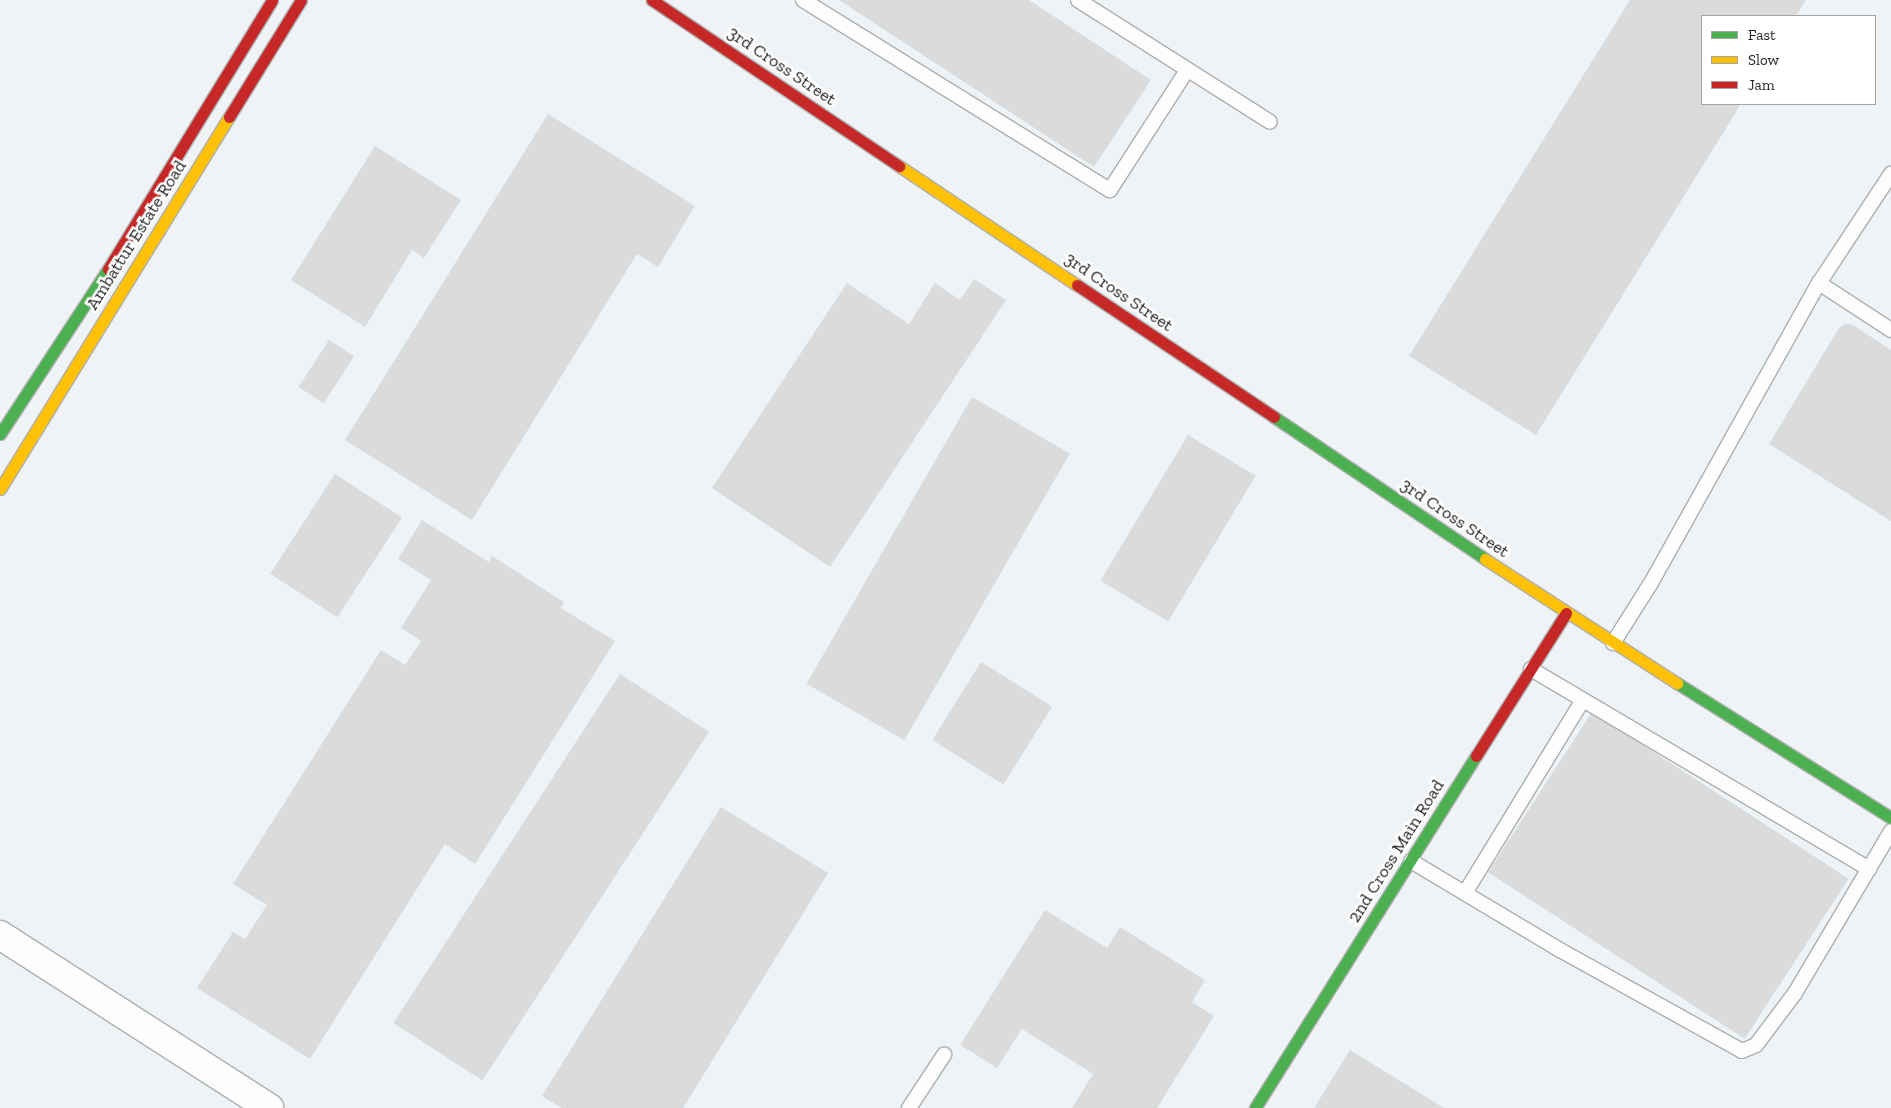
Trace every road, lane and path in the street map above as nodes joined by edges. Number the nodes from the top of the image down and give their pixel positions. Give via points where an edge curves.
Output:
1 (272, 0) edge
2 (301, 0) edge
3 (652, 0) edge
4 (803, 0) edge
5 (1078, 0) edge
6 (1187, 70) junction
7 (1270, 122) dead end
8 (1891, 174) edge
9 (1819, 283) junction
10 (1891, 330) edge
11 (0, 434) edge
12 (0, 489) edge
13 (1566, 613) junction
14 (1613, 643) junction
15 (1531, 669) junction
16 (1583, 700) junction
17 (1891, 818) edge
18 (1891, 831) edge
19 (1410, 861) junction
20 (1869, 868) junction
21 (1464, 893) junction
22 (0, 935) edge
23 (944, 1055) dead end
24 (269, 1108) edge
25 (909, 1108) edge
26 (1255, 1108) edge

1 - 11 street, Ambattur Estate Road via 117,255
2 - 12 street, Ambattur Estate Road
3 - 13 street, 3rd Cross Street
4 - 6 lane via 1110,190
5 - 6 lane
6 - 7 lane
8 - 9 lane
9 - 10 lane
9 - 14 lane via 1651,583
13 - 14 street, 3rd Cross Street
13 - 15 street, 2nd Cross Main Road
14 - 17 street, 3rd Cross Street
15 - 16 lane
15 - 19 street, 2nd Cross Main Road
16 - 20 lane
16 - 21 lane
18 - 20 lane
19 - 21 lane
19 - 26 street, 2nd Cross Main Road
20 - 21 lane via 1795,993 1756,1045 1742,1051
22 - 24 street
23 - 25 lane

